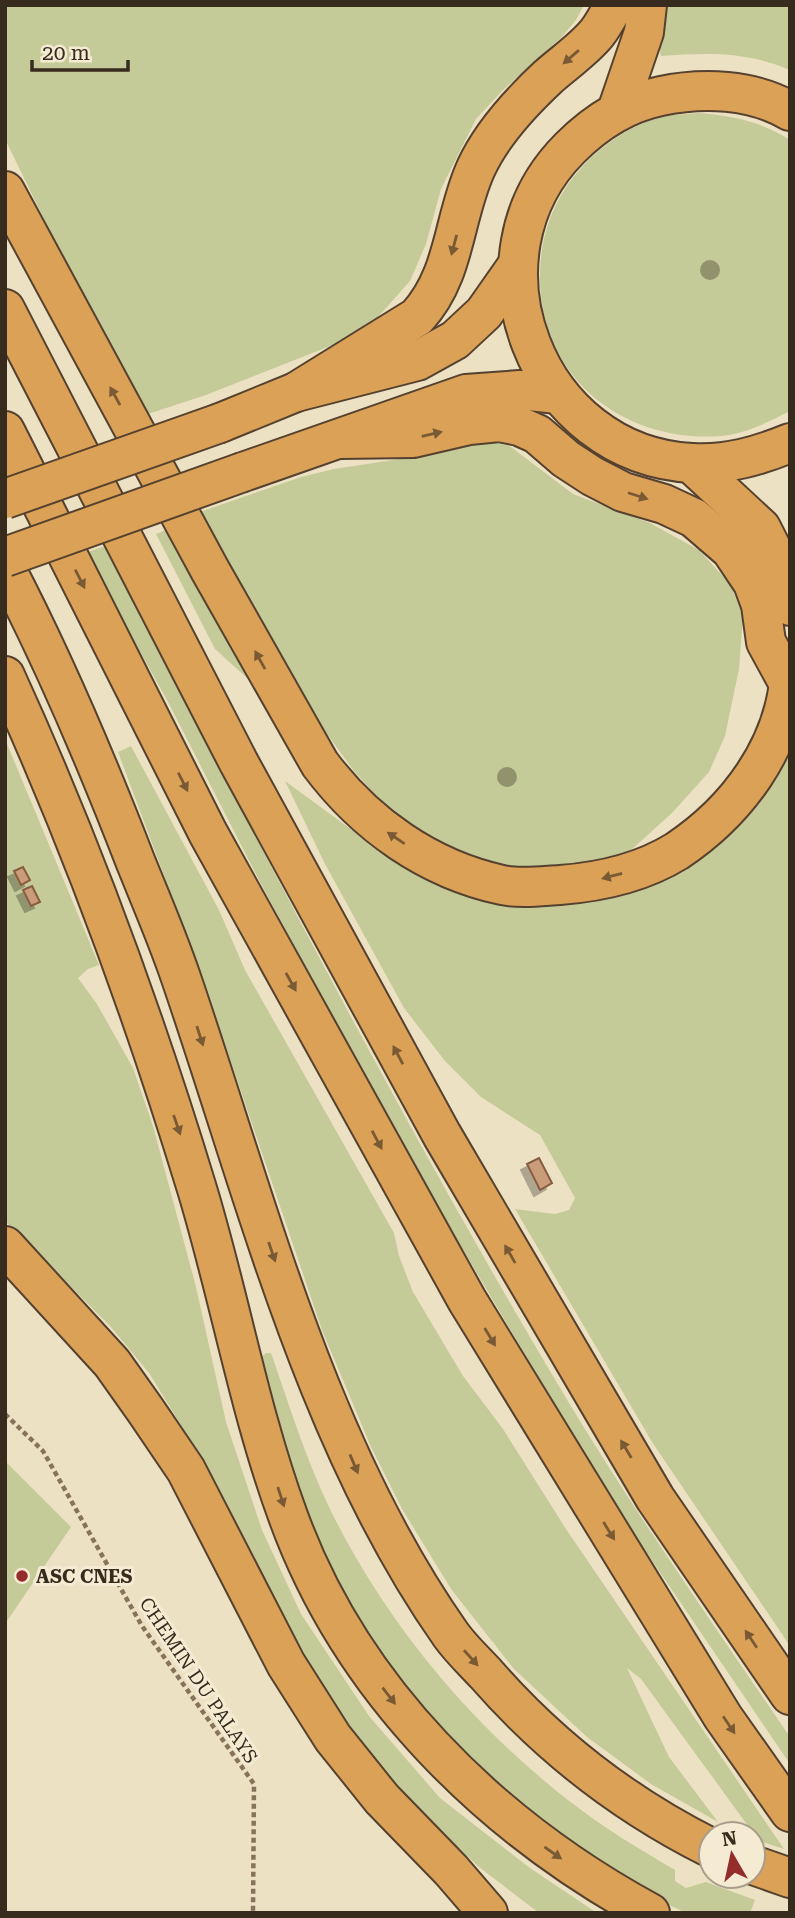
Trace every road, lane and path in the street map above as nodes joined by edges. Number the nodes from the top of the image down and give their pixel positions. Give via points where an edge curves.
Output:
1 (614, 5) edge
2 (647, 5) edge
3 (617, 111) junction
4 (790, 111) edge
5 (5, 191) edge
6 (517, 266) junction
7 (5, 309) edge
8 (296, 392) junction
9 (558, 394) junction
10 (5, 431) edge
11 (340, 439) junction
12 (790, 443) edge
13 (691, 463) junction
14 (5, 499) edge
15 (5, 557) edge
16 (5, 567) edge
17 (790, 606) edge
18 (790, 673) edge
19 (5, 676) edge
20 (789, 684) edge
21 (5, 1246) edge
22 (5, 1415) edge
23 (790, 1695) edge
24 (790, 1812) edge
25 (697, 1840) edge
26 (452, 1870) junction
27 (767, 1870) edge
28 (790, 1878) edge
29 (253, 1913) edge
30 (488, 1913) edge
31 (509, 1913) edge
32 (650, 1913) edge

1 -> 8 highway via 592,39 547,78 492,140 476,169 451,256 428,306
2 - 3 highway via 644,32
3 - 4 highway via 683,91 717,91 751,96
3 - 6 highway via 585,133 558,160 537,192 523,228
20 -> 5 highway via 779,727 763,762 738,798 675,852 612,876 543,886 505,886 428,859 391,835 341,792 301,734
6 - 8 highway via 484,313 455,340 417,361
6 - 9 highway via 520,312 534,355
23 -> 7 highway via 655,1498 442,1135 239,763
8 - 14 highway, bridge via 220,424
9 - 11 highway via 520,390 466,394
9 - 13 highway via 585,421 617,442 653,456
10 -> 24 highway via 208,833 467,1300 716,1705
11 - 15 highway, bridge
11 -> 20 highway via 413,438 499,422 519,426 592,476 694,518 731,550 753,583 766,642
12 - 13 highway via 726,462
13 - 17 highway via 761,528 784,573
16 -> 25 highway via 111,798 179,971 300,1334 358,1474 401,1559 453,1638 559,1749 673,1829
18 - 20 highway
19 -> 32 highway via 115,944 214,1244 260,1432 288,1518 313,1575 345,1632 429,1745 549,1851
21 - 26 highway via 112,1363 140,1401 186,1471 286,1664 333,1738 382,1799
22 - 29 path, CHEMIN DU PALAYS via 43,1451 142,1626 254,1784
26 - 30 highway
26 - 31 highway
27 - 28 highway

